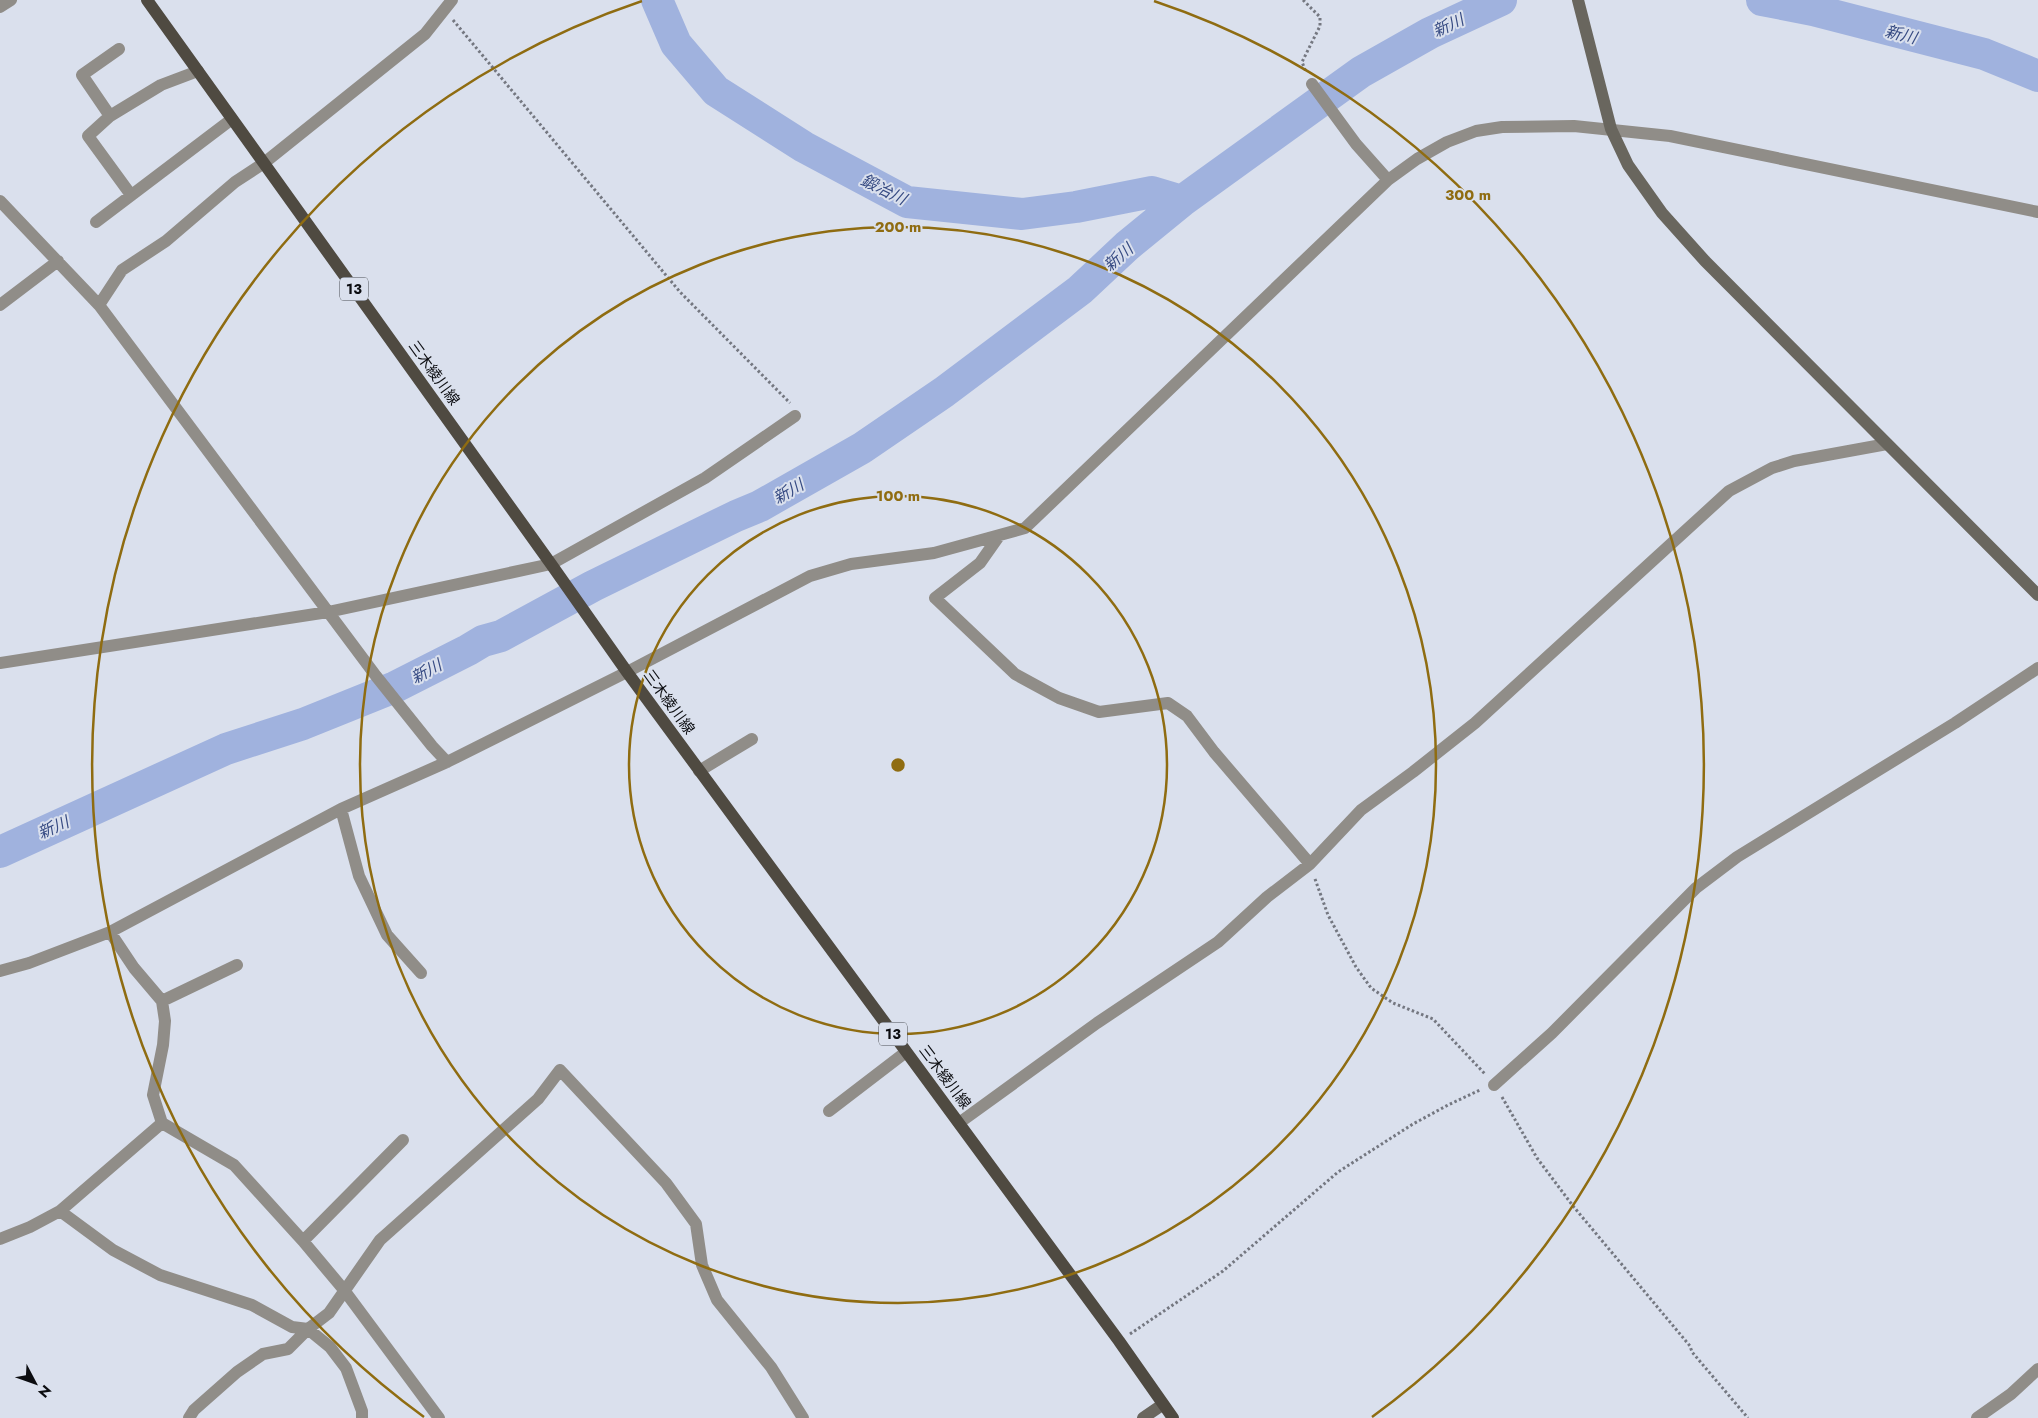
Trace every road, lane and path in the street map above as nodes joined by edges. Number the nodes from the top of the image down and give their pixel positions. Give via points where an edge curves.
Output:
1 (11, 0) edge
2 (146, 0) edge
3 (1303, 0) edge
4 (1578, 0) edge
5 (449, 5) edge
6 (0, 7) edge
7 (119, 50) dead end
8 (198, 71) junction
9 (1312, 84) joint
10 (110, 116) junction
11 (232, 119) junction
12 (1611, 129) junction
13 (264, 163) junction
14 (1388, 180) junction
15 (131, 195) junction
16 (0, 201) edge
17 (2038, 212) edge
18 (96, 222) dead end
19 (58, 261) junction
20 (0, 304) edge
21 (99, 305) junction
22 (795, 416) joint
23 (1887, 444) junction
24 (999, 536) junction
25 (551, 564) junction
26 (2038, 595) edge
27 (328, 612) junction
28 (0, 663) edge
29 (2038, 668) edge
30 (627, 672) junction
31 (752, 739) dead end
32 (447, 762) junction
33 (699, 771) junction
34 (341, 809) junction
35 (1310, 864) junction
36 (110, 932) junction
37 (237, 965) dead end
38 (0, 971) edge
39 (421, 973) dead end
40 (162, 1001) junction
41 (906, 1052) junction
42 (1494, 1085) junction
43 (829, 1111) dead end
44 (162, 1123) junction
45 (959, 1123) junction
46 (403, 1140) dead end
47 (60, 1210) junction
48 (0, 1239) edge
49 (303, 1241) junction
50 (344, 1290) junction
51 (308, 1329) junction
52 (1119, 1341) junction
53 (2038, 1369) edge
54 (1162, 1405) junction
55 (189, 1418) edge
56 (362, 1418) edge
57 (440, 1418) edge
58 (803, 1418) edge
59 (1143, 1418) edge
60 (1173, 1418) edge
61 (1748, 1418) edge
62 (1977, 1418) edge

1 - 6 street
2 - 8 main road, 三木綾川線 / 13
3 - 9 path via 1320,17 1320,26 1302,62
4 - 12 street
5 - 13 street via 425,34
5 - 22 path via 680,292 790,403
7 - 10 street via 82,76
8 - 10 street via 161,85
8 - 11 main road, 三木綾川線 / 13
9 - 14 street via 1356,144
10 - 15 street via 88,136
11 - 13 main road, 三木綾川線 / 13
11 - 15 street
12 - 14 street via 1502,127 1476,131 1447,142
12 - 17 street via 1670,136
12 - 23 street via 1628,164 1662,213 1705,261
13 - 21 street via 235,182 166,241 122,270
13 - 25 main road, 三木綾川線 / 13
14 - 24 street via 1055,501 1025,528
15 - 18 street
16 - 19 street
19 - 20 street
19 - 21 street
21 - 27 street
22 - 25 street via 705,478
23 - 26 street
23 - 35 street via 1794,461 1772,468 1729,491 1475,723 1361,810
24 - 30 street via 934,553 851,564 810,576
24 - 35 street via 980,563 935,598 1015,674 1059,698 1099,712 1168,703 1187,716
25 - 27 street
25 - 30 main road, 三木綾川線 / 13
27 - 28 street
27 - 32 street
29 - 42 street via 1723,867 1696,888 1552,1033
30 - 32 street
30 - 33 main road, 三木綾川線 / 13
31 - 33 street
32 - 34 street
33 - 41 main road, 三木綾川線 / 13
34 - 36 street
34 - 39 street via 359,876 387,935
35 - 42 path via 1328,914 1370,988 1393,1004 1432,1019
35 - 45 street via 1267,897 1218,942
36 - 38 street
36 - 40 street
37 - 40 street
40 - 44 street via 165,1021 163,1045 153,1095
41 - 43 street
41 - 45 main road, 三木綾川線 / 13
42 - 52 path via 1448,1104 1338,1172 1223,1271
42 - 61 path via 1537,1158 1573,1206
44 - 47 street
44 - 49 street via 234,1165
45 - 52 main road, 三木綾川線 / 13
46 - 49 street
47 - 48 street
47 - 51 street via 113,1250 160,1275 252,1305 292,1327
49 - 50 street
50 - 51 street via 329,1313
50 - 57 street
50 - 58 street via 380,1240 538,1099 560,1070 666,1183 696,1224 702,1265 717,1300 771,1367
51 - 55 street via 288,1350 263,1354 237,1372
51 - 56 street via 330,1347 346,1368
52 - 54 main road, 三木綾川線 / 13
53 - 62 street via 2011,1394
54 - 59 street
54 - 60 main road, 三木綾川線 / 13

